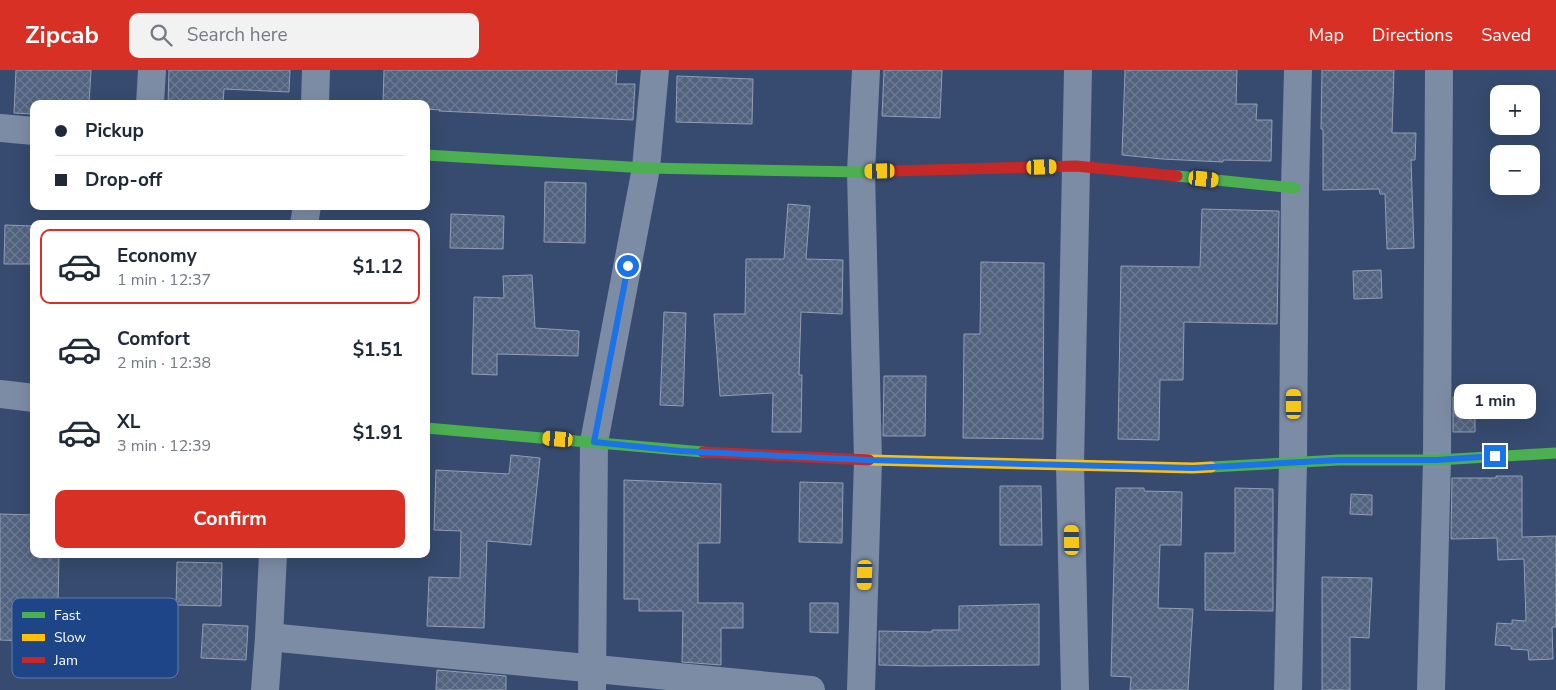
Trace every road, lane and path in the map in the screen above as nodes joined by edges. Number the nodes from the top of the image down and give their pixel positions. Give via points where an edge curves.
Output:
1 (152, 70) edge
2 (316, 70) edge
3 (655, 70) edge
4 (866, 70) edge
5 (1078, 70) edge
6 (1298, 70) edge
7 (1439, 70) edge
8 (150, 100) edge
9 (315, 100) edge
10 (0, 128) edge
11 (30, 131) edge
12 (430, 155) edge
13 (1076, 166) junction
14 (646, 168) junction
15 (862, 172) junction
16 (1295, 188) junction
17 (0, 394) edge
18 (30, 398) edge
19 (430, 428) edge
20 (594, 442) junction
21 (1556, 453) edge
22 (868, 460) junction
23 (1437, 460) junction
24 (1293, 462) junction
25 (1070, 465) junction
26 (273, 558) edge
27 (269, 637) junction
28 (592, 679) edge
29 (265, 690) edge
30 (811, 690) edge
31 (861, 690) edge
32 (1075, 690) edge
33 (1288, 690) edge
34 (1431, 690) edge

1 - 8 street
2 - 9 street
3 - 14 street
4 - 15 street
5 - 13 street
6 - 16 street
7 - 23 street
10 - 11 street
12 - 14 street
13 - 15 street
13 - 16 street
13 - 25 street
14 - 15 street
14 - 20 street
15 - 22 street
16 - 24 street
17 - 18 street
19 - 20 street
20 - 22 street via 680,451
20 - 28 street
21 - 23 street
22 - 25 street
22 - 31 street
23 - 24 street
23 - 34 street
24 - 25 street via 1193,468
24 - 33 street
25 - 32 street
26 - 27 street
27 - 28 street
27 - 29 street
28 - 30 street

